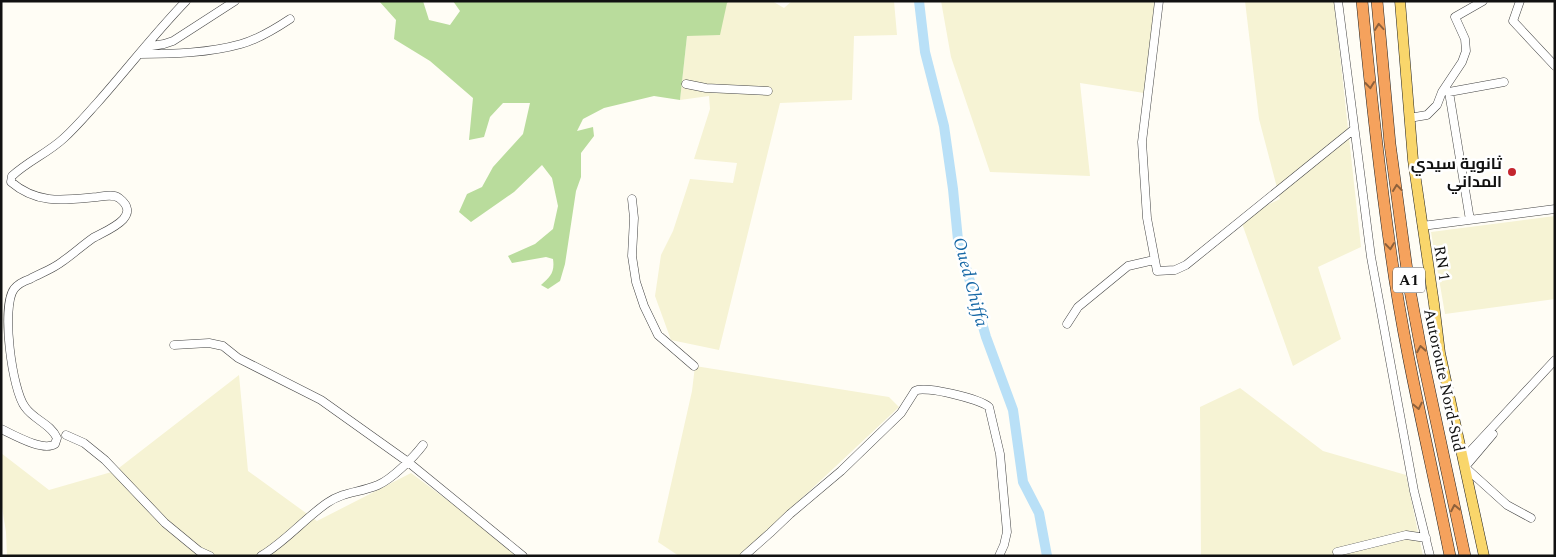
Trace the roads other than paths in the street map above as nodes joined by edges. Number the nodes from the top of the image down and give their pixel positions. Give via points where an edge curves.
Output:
1 (186, 1) edge
2 (235, 1) edge
3 (1159, 1) edge
4 (1338, 1) edge
5 (1362, 1) edge
6 (1377, 1) edge
7 (1400, 1) edge
8 (1483, 1) edge
9 (1520, 1) edge
10 (290, 19) dead end
11 (145, 47) junction
12 (140, 54) junction
13 (1555, 66) edge
14 (1504, 82) dead end
15 (686, 84) dead end
16 (768, 91) dead end
17 (1409, 118) junction
18 (1353, 130) junction
19 (632, 199) dead end
20 (1555, 209) edge
21 (1470, 220) junction
22 (1422, 226) junction
23 (1154, 260) junction
24 (1067, 324) dead end
25 (174, 345) dead end
26 (1555, 360) edge
27 (694, 366) dead end
28 (1555, 367) edge
29 (1, 429) edge
30 (66, 435) dead end
31 (423, 444) dead end
32 (408, 462) junction
33 (1465, 465) junction
34 (1531, 518) dead end
35 (1426, 538) junction
36 (1337, 552) dead end
37 (210, 556) edge
38 (261, 556) edge
39 (523, 556) edge
40 (744, 556) edge
41 (999, 556) edge
42 (1430, 556) edge
43 (1450, 556) edge
44 (1465, 556) edge
45 (1484, 556) edge

1 - 11 street
2 - 11 street via 173,41
3 - 23 street via 1142,142 1146,218
4 - 18 street
5 -> 43 highway, Autoroute Nord-Sud / A1 via 1391,254 1409,360
44 -> 6 highway, Autoroute Nord-Sud / A1 via 1409,285 1388,125
7 - 17 main road, RN 1
8 - 17 street via 1454,17 1465,38 1466,52 1437,105 1427,114
9 - 13 street via 1513,22
10 - 12 street via 241,44 194,52
11 - 12 street
12 - 29 street via 65,138 12,176 11,182 18,188 40,199 114,196 121,199 127,208 120,224 14,289 8,310 10,352 18,394 25,407 54,431 57,438 52,446 43,446
14 - 21 street via 1449,92
15 - 16 street
17 - 22 main road, RN 1
18 - 23 street via 1186,264 1175,270 1157,271
18 - 35 street via 1371,257 1414,491
19 - 27 street via 632,256 644,306 658,335
20 - 21 street
21 - 22 street
22 - 33 main road, RN 1 via 1440,354
23 - 24 street via 1128,266 1078,307
25 - 32 street via 209,343 223,346 238,358 321,400
26 - 33 street
28 - 33 street
30 - 37 street via 84,443 106,460 165,523
31 - 32 street
32 - 38 street via 380,484 342,495 328,503
32 - 39 street
33 - 34 street via 1508,505
33 - 45 main road, RN 1
35 - 36 street via 1406,535
35 - 42 street
40 - 41 street via 841,471 901,413 915,391 923,389 989,407 1000,454 1007,532

